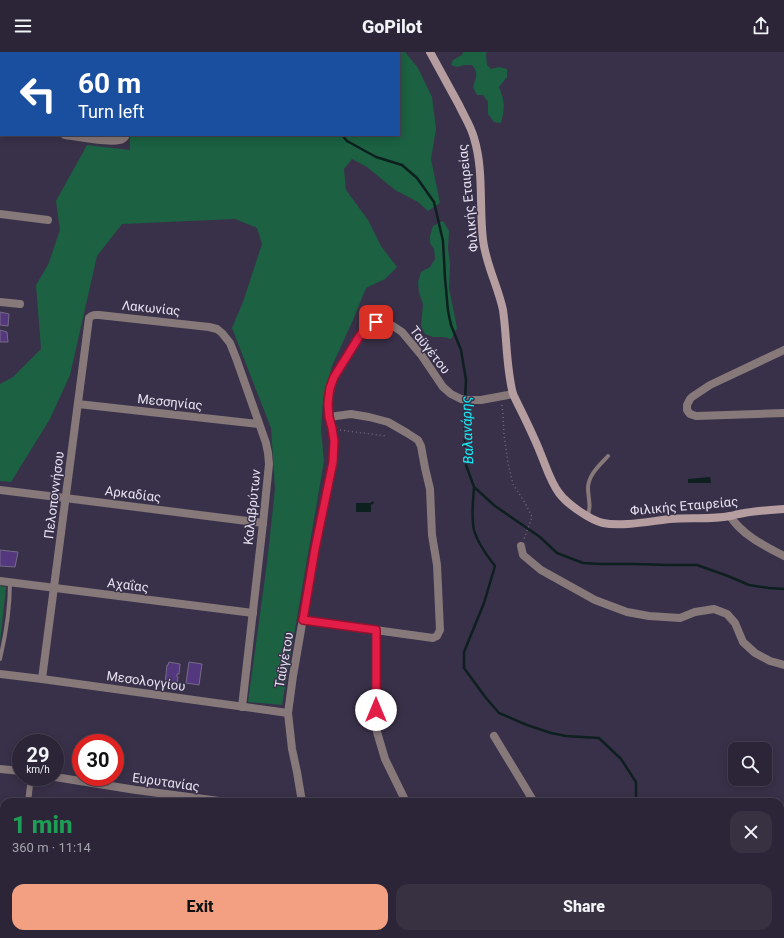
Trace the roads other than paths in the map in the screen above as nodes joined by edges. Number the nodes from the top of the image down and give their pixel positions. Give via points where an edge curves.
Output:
1 (430, 52) edge
2 (74, 136) edge
3 (125, 136) edge
4 (0, 214) edge
5 (48, 220) dead end
6 (0, 302) edge
7 (20, 304) dead end
8 (91, 316) joint
9 (209, 327) joint
10 (784, 350) edge
11 (513, 394) junction
12 (78, 404) junction
13 (784, 413) edge
14 (329, 417) junction
15 (259, 424) junction
16 (608, 456) dead end
17 (0, 490) edge
18 (65, 498) junction
19 (784, 509) edge
20 (587, 516) junction
21 (730, 516) junction
22 (263, 523) junction
23 (521, 546) road end
24 (784, 556) edge
25 (0, 581) edge
26 (10, 582) junction
27 (54, 588) junction
28 (253, 613) junction
29 (303, 620) junction
30 (376, 630) junction
31 (0, 659) edge
32 (784, 665) edge
33 (0, 674) edge
34 (42, 679) junction
35 (242, 707) junction
36 (288, 713) junction
37 (494, 736) dead end
38 (0, 769) edge
39 (12, 770) edge
40 (64, 778) edge
41 (30, 786) edge
42 (28, 798) edge
43 (197, 798) edge
44 (301, 798) edge
45 (404, 798) edge
46 (532, 798) edge

1 - 11 main road, Φιλικής Εταιρείας via 475,139 479,164 483,241 503,311 509,379
2 - 3 street via 111,141 120,140
4 - 5 street
6 - 7 street
8 - 9 street, Λακωνίας via 95,314
8 - 12 street, Πελοποννήσου via 88,321
9 - 15 street, Καλαβρύτων via 222,333 230,343
10 - 13 street via 710,385 692,397 686,405 690,414 696,416
11 - 14 street, Ταϋγέτου via 473,400 461,399 451,394 402,332 393,326 376,322 366,327 334,377 329,395
11 - 20 main road, Φιλικής Εταιρείας via 554,486 566,501
12 - 15 street, Μεσσηνίας
12 - 18 street, Πελοποννήσου
14 - 29 street, Ταϋγέτου via 334,441 333,462
14 - 30 street via 351,414 388,422 418,440 421,446 430,489 432,535 438,565 439,633 433,638
15 - 22 street, Καλαβρύτων via 266,443 269,464
16 - 20 lane via 589,480 590,510
17 - 18 street, Αρκαδίας
18 - 22 street, Αρκαδίας
18 - 27 street, Πελοποννήσου
19 - 21 main road, Φιλικής Εταιρείας
20 - 21 main road, Φιλικής Εταιρείας via 604,524
21 - 24 street via 743,532
22 - 28 street, Καλαβρύτων
23 - 32 street via 524,555 541,570 595,600 627,612 680,618 714,609 728,614 743,642 755,653
25 - 26 street, Αχαΐας
26 - 27 street, Αχαΐας
26 - 31 lane
27 - 28 street, Αχαΐας
27 - 34 street, Πελοποννήσου
28 - 35 street, Καλαβρύτων
29 - 30 street
29 - 36 street, Ταϋγέτου
30 - 45 street via 377,732 385,759
33 - 34 street, Μεσολογγίου
34 - 35 street, Μεσολογγίου
35 - 36 street, Μεσολογγίου
36 - 44 street, Ταϋγέτου
37 - 46 street
38 - 39 street
40 - 43 street, Ευρυτανίας
41 - 42 street

